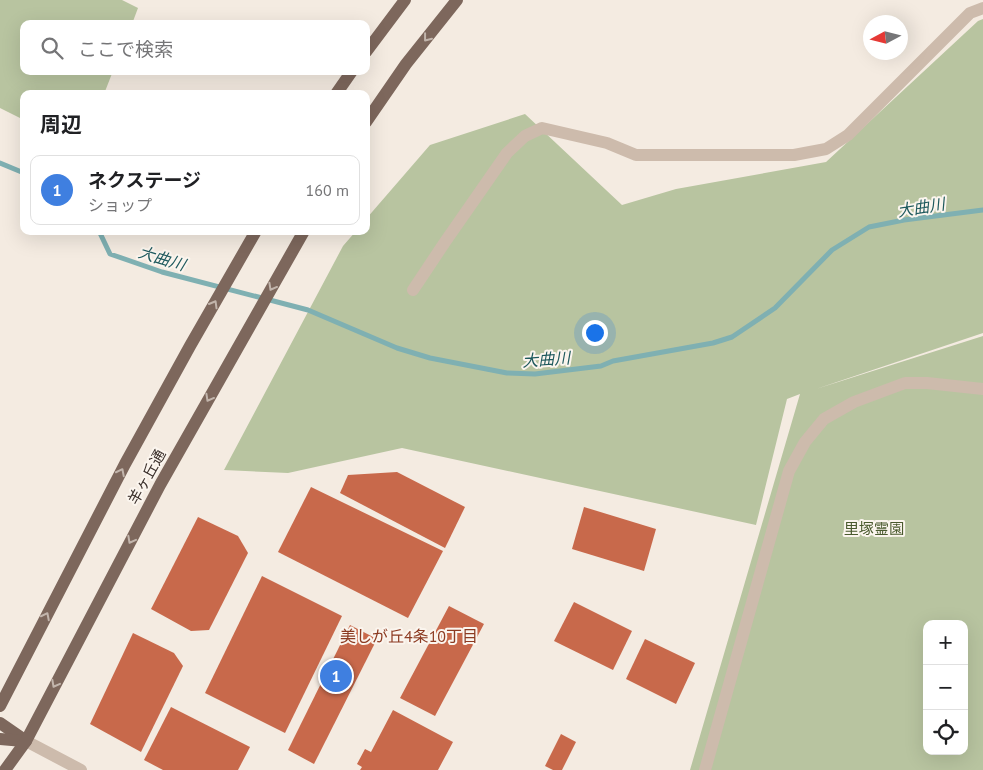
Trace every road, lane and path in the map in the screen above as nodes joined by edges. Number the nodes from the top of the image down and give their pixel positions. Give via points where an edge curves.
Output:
1 (405, 0) edge
2 (457, 0) edge
3 (983, 8) edge
4 (370, 47) edge
5 (349, 75) edge
6 (339, 90) edge
7 (370, 116) edge
8 (253, 235) edge
9 (302, 235) edge
10 (413, 290) dead end
11 (983, 389) edge
12 (0, 706) edge
13 (0, 723) edge
14 (0, 739) edge
15 (26, 741) junction
16 (5, 770) edge
17 (81, 770) edge
18 (705, 770) edge

1 - 4 main road
2 -> 7 main road
3 - 10 street via 970,13 848,135 826,149 794,155 636,155 607,143 542,128 525,136 507,153
5 - 6 main road
12 -> 8 main road, 羊ヶ丘通 via 121,472
9 -> 15 main road, 羊ヶ丘通 via 160,485
11 - 18 street via 905,383 854,402 824,419 805,442 789,471
13 - 15 main road
14 - 15 main road
15 - 16 main road, 羊ヶ丘通
15 - 17 street

